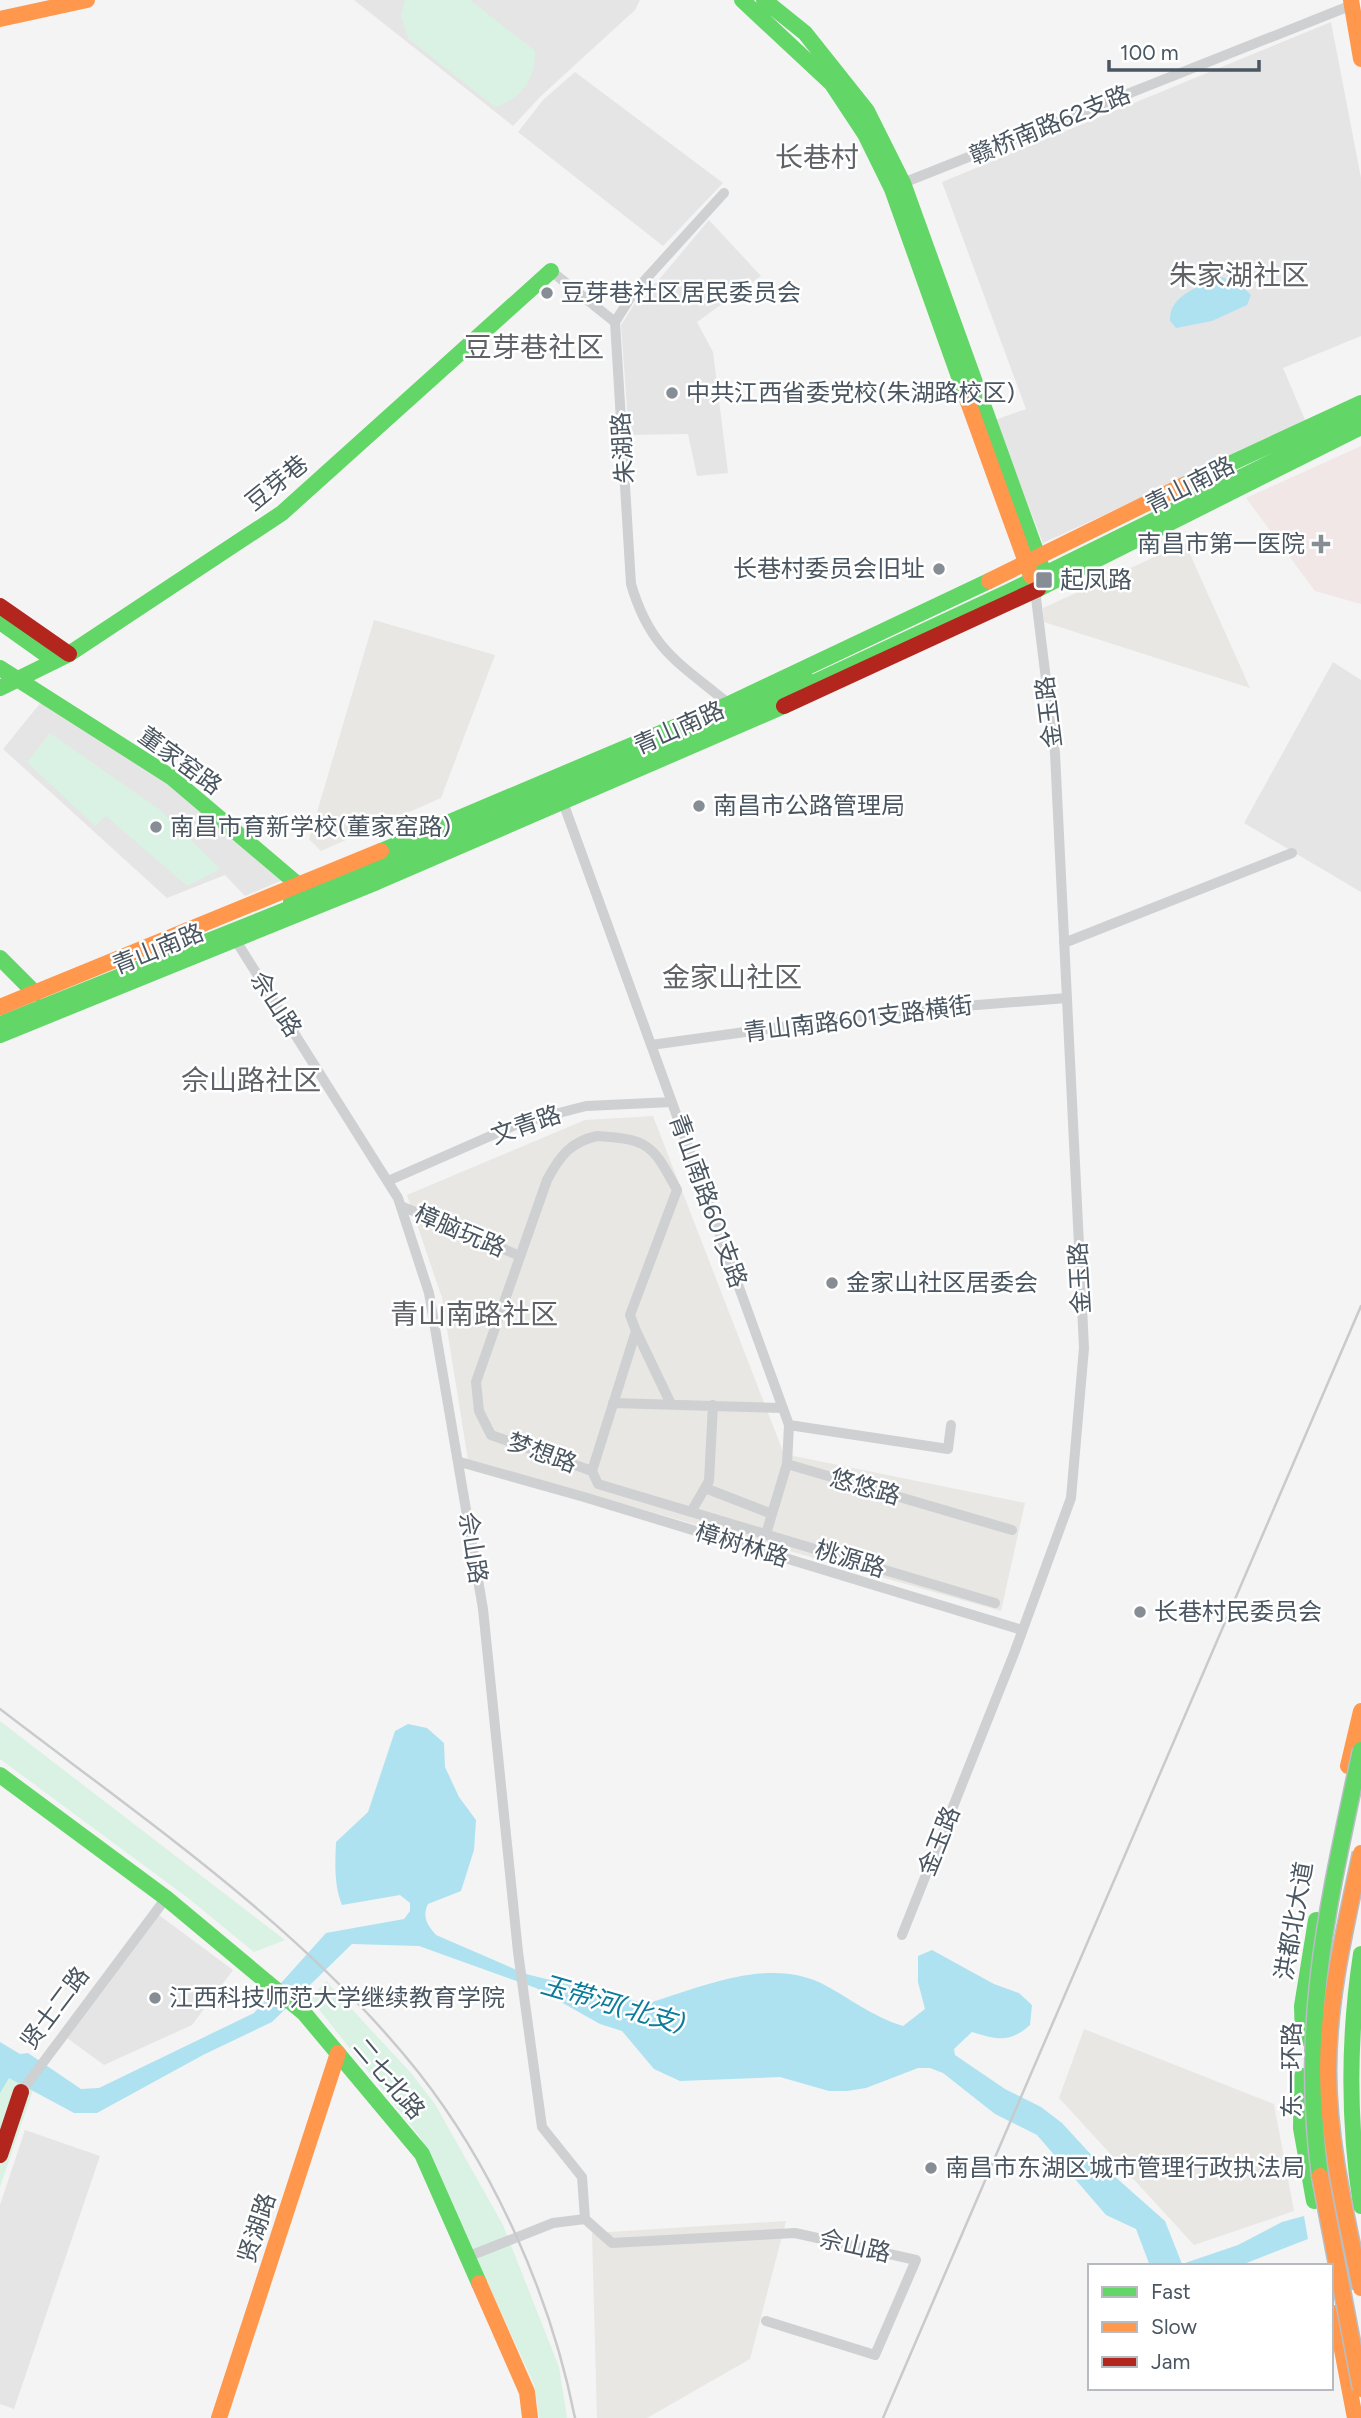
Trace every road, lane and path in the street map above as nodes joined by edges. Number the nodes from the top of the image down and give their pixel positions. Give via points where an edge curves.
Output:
1 (87, 0) edge
2 (742, 0) edge
3 (764, 0) edge
4 (1352, 2) edge
5 (0, 19) edge
6 (1361, 59) edge
7 (903, 183) junction
8 (724, 193) dead end
9 (551, 271) joint
10 (615, 322) junction
11 (1361, 403) edge
12 (1361, 412) edge
13 (1361, 419) edge
14 (1361, 427) edge
15 (1037, 574) junction
16 (0, 606) edge
17 (0, 622) edge
18 (62, 658) junction
19 (0, 668) edge
20 (16, 680) junction
21 (0, 688) edge
22 (729, 704) junction
23 (564, 804) junction
24 (1292, 853) dead end
25 (311, 896) junction
26 (229, 929) junction
27 (1064, 943) junction
28 (0, 958) edge
29 (35, 993) junction
30 (1066, 998) junction
31 (0, 1007) edge
32 (0, 1015) edge
33 (0, 1024) edge
34 (0, 1035) edge
35 (651, 1045) junction
36 (672, 1102) junction
37 (388, 1181) junction
38 (401, 1206) junction
39 (520, 1256) junction
40 (636, 1331) junction
41 (670, 1402) junction
42 (613, 1403) junction
43 (713, 1405) junction
44 (783, 1408) junction
45 (789, 1425) junction
46 (951, 1425) dead end
47 (460, 1462) junction
48 (787, 1464) junction
49 (592, 1471) junction
50 (705, 1488) junction
51 (584, 1497) junction
52 (691, 1512) junction
53 (772, 1514) junction
54 (1012, 1530) dead end
55 (765, 1534) junction
56 (995, 1603) dead end
57 (1023, 1630) junction
58 (1361, 1712) edge
59 (1361, 1750) edge
60 (0, 1775) edge
61 (1361, 1853) edge
62 (166, 1898) junction
63 (902, 1935) dead end
64 (1361, 1954) edge
65 (339, 2055) junction
66 (22, 2092) joint
67 (0, 2155) edge
68 (1357, 2158) edge
69 (1359, 2181) edge
70 (1361, 2206) edge
71 (585, 2219) junction
72 (1361, 2219) edge
73 (1320, 2232) junction
74 (467, 2257) junction
75 (1326, 2264) edge
76 (1361, 2288) edge
77 (1333, 2303) edge
78 (766, 2321) dead end
79 (1361, 2389) edge
80 (221, 2418) edge
81 (530, 2418) edge
82 (1355, 2418) edge

1 - 5 main road
2 - 15 main road via 832,84 865,134 892,189
3 - 7 main road via 805,33 867,111
4 - 6 main road
4 - 7 street, 赣桥南路62支路
7 - 15 main road
8 - 10 street via 635,292
9 - 10 street
9 - 18 main road, 豆芽巷 via 282,513
10 - 22 street, 朱湖路 via 631,584 637,606 663,651
11 - 15 main road, 青山南路 via 1211,471
12 - 15 main road
13 - 15 main road
14 - 15 main road, 青山南路
15 - 22 main road, 青山南路
15 - 23 main road, 青山南路
15 - 25 main road via 792,687
15 - 27 street, 金玉路 via 1055,753
16 - 18 main road
17 - 18 main road
18 - 20 main road, 豆芽巷
19 - 20 main road, 董家窑路
20 - 21 main road, 豆芽巷
20 - 25 main road, 董家窑路 via 171,777
22 - 25 main road, 青山南路
23 - 25 main road, 青山南路
23 - 35 street, 青山南路601支路
24 - 27 street
25 - 26 main road, 青山南路
25 - 26 main road, 青山南路
26 - 29 main road, 青山南路
26 - 32 main road
26 - 33 main road
26 - 34 main road, 青山南路
26 - 37 street, 佘山路
27 - 30 street, 金玉路
28 - 29 main road
29 - 31 main road, 青山南路
30 - 35 street, 青山南路601支路横街 via 890,1012
30 - 57 street, 金玉路 via 1084,1348 1071,1498
35 - 36 street, 青山南路601支路
36 - 37 street, 文青路 via 586,1106 520,1123
36 - 44 street, 青山南路601支路
37 - 38 street, 佘山路
38 - 39 street, 樟脑玩路
38 - 47 street, 佘山路 via 429,1293
39 - 40 street, 梦想路 via 547,1180 560,1157 577,1141 597,1136 628,1138 656,1152 677,1190 630,1315
39 - 49 street, 梦想路 via 476,1382 479,1411 491,1435
40 - 41 street
40 - 42 street, 梦想路
41 - 42 street
41 - 43 street
42 - 49 street, 梦想路
43 - 44 street
43 - 50 street
44 - 45 street, 青山南路601支路
45 - 46 street via 948,1449
45 - 48 street
47 - 51 street, 樟树林路
47 - 71 street, 佘山路 via 492,1676 522,1991 542,2127 582,2177
48 - 53 street
48 - 54 street, 悠悠路
49 - 51 street
49 - 52 street, 桃源路 via 598,1484
50 - 52 street
50 - 53 street
51 - 57 street, 樟树林路
52 - 55 street, 桃源路
53 - 55 street
55 - 56 street, 桃源路
57 - 63 street, 金玉路
58 - 73 main road, 洪都北大道 via 1302,2006 1300,2128
59 - 79 main road, 东一环路, bridge via 1329,1908 1315,2000 1311,2069 1316,2136
60 - 62 main road, 二七北路
61 - 76 main road, 东一环路, bridge via 1333,2000 1328,2070 1333,2136
62 - 65 main road, 二七北路 via 268,1980
62 - 66 street, 贤士二路
64 - 68 main road via 1353,2022
65 - 74 main road, 二七北路 via 422,2154
65 - 80 main road, 贤湖路
66 - 67 main road, 贤士二路
68 - 69 main road
69 - 70 main road
71 - 74 street via 554,2222
71 - 78 street, 佘山路 via 612,2243 795,2233 916,2260 875,2355
72 - 73 main road
73 - 75 main road, 洪都北大道
74 - 81 main road, 二七北路 via 527,2392
77 - 82 main road

